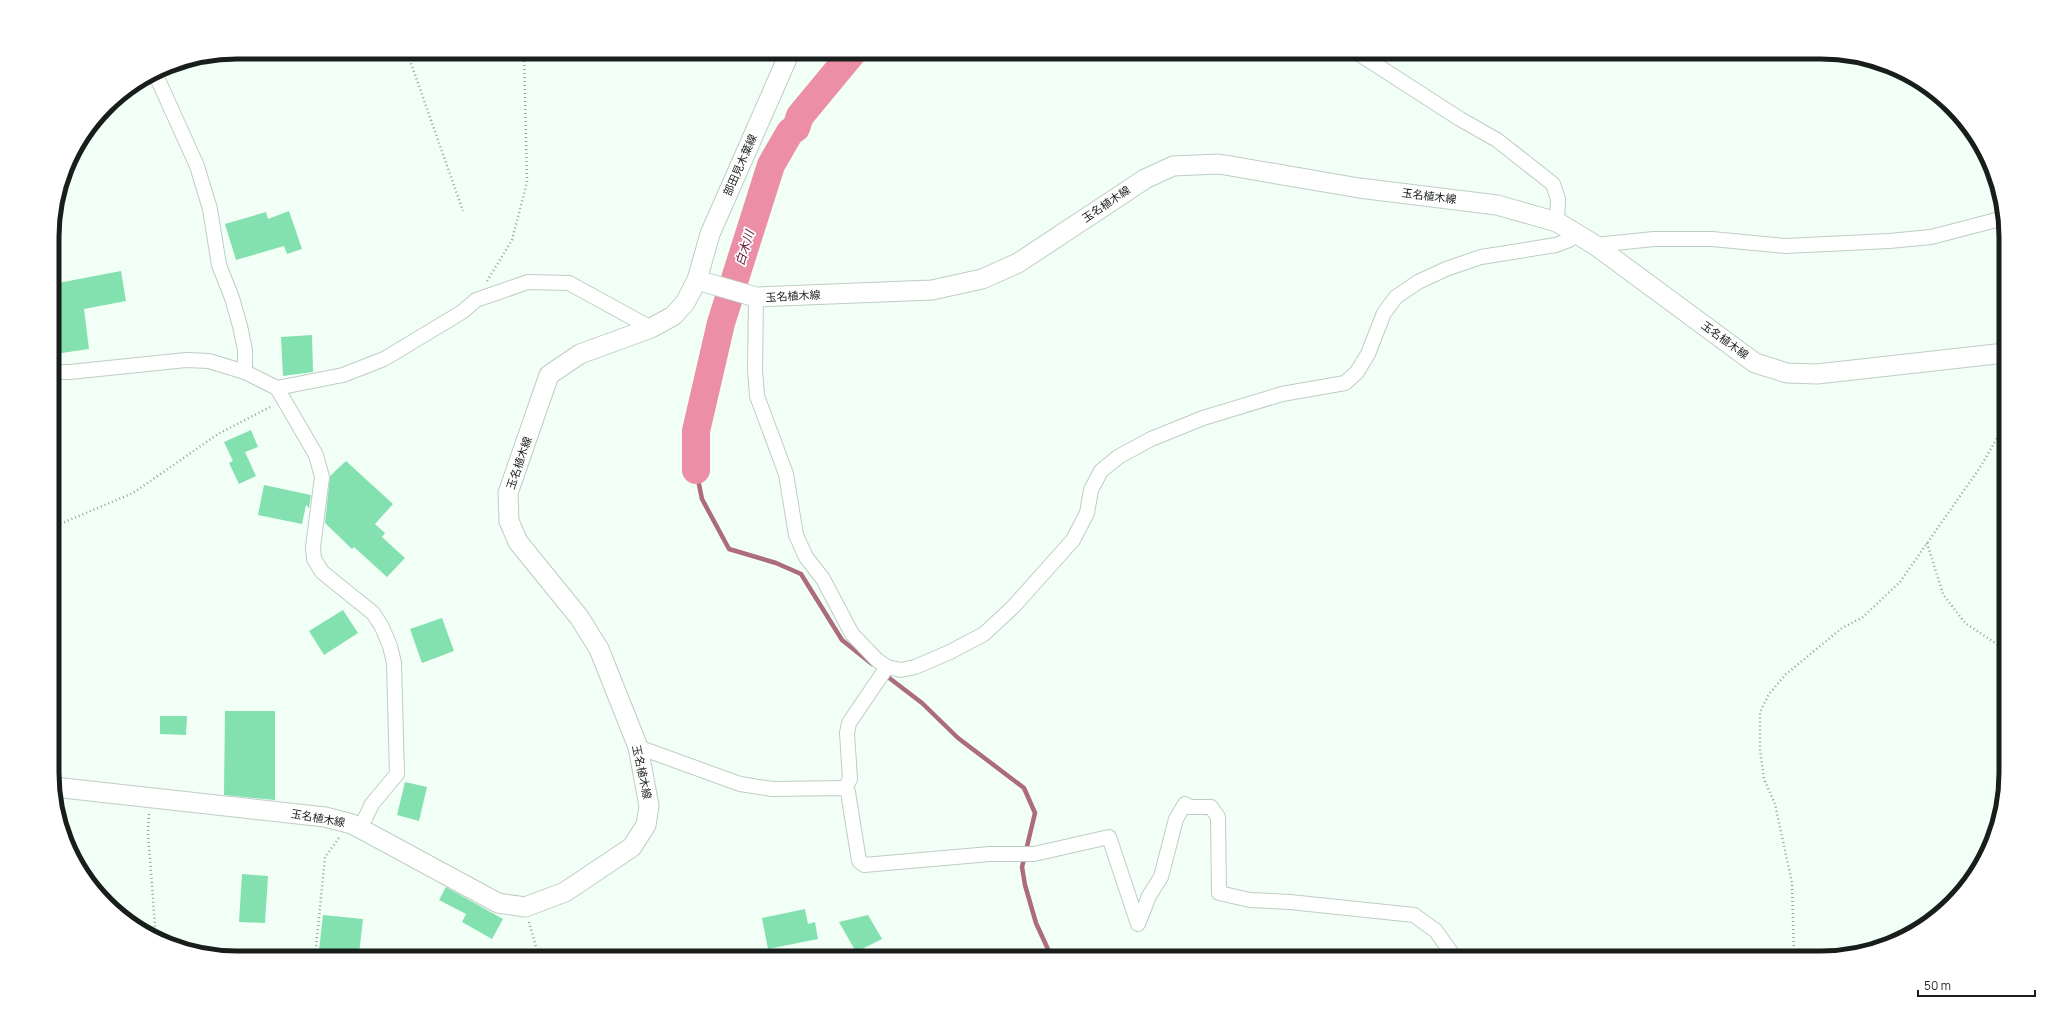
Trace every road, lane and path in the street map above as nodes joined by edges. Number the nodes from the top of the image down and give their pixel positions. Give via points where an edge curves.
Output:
1 (409, 59) edge
2 (524, 59) edge
3 (787, 59) edge
4 (1367, 59) edge
5 (157, 78) edge
6 (463, 211) dead end
7 (1998, 220) edge
8 (1557, 222) junction
9 (1575, 233) junction
10 (1595, 245) junction
11 (697, 280) junction
12 (752, 296) junction
13 (476, 300) junction
14 (651, 328) junction
15 (1999, 354) edge
16 (59, 372) edge
17 (245, 372) junction
18 (281, 394) junction
19 (1999, 432) edge
20 (59, 524) edge
21 (1927, 542) junction
22 (1999, 647) edge
23 (887, 667) junction
24 (638, 747) junction
25 (60, 788) edge
26 (845, 788) junction
27 (150, 797) junction
28 (356, 827) junction
29 (525, 907) junction
30 (155, 931) edge
31 (316, 951) edge
32 (537, 951) edge
33 (1450, 951) edge
34 (1794, 951) edge

1 - 6 path
2 - 13 path via 527,182 512,240
3 - 11 main road, 部田見木葉線 via 710,234
4 - 8 street via 1497,140 1553,184 1558,199
5 - 17 street via 197,166 210,209 219,265 240,326 245,350
7 - 10 street via 1931,237 1889,241 1785,246 1712,239 1654,239
8 - 9 main road, 玉名植木線
8 - 12 main road, 玉名植木線 via 1497,205 1359,188 1219,164 1173,166 1144,178 1018,263 982,279 932,290
9 - 10 main road, 玉名植木線
9 - 23 street via 1568,240 1556,245 1481,257 1418,282 1396,297 1384,313 1368,354 1357,372 1345,384 1282,394 1203,418 1151,439 1118,457 1101,471 1091,490 1087,513 1073,540 1013,607 984,634 950,652 915,666 901,670
10 - 15 main road, 玉名植木線 via 1755,363 1787,373 1816,374
11 - 12 main road, 玉名植木線
11 - 14 main road, 玉名植木線 via 685,303 673,316
12 - 23 street via 757,396 786,474 796,535 852,634
13 - 14 street via 528,282 569,283
13 - 18 street via 462,312 384,359
14 - 24 main road, 玉名植木線 via 580,354 549,375 508,493 509,521 518,542 579,617 599,649
16 - 17 street via 186,360 209,361
17 - 18 street
18 - 20 path via 133,493
18 - 28 street via 316,455 322,477 313,547 314,559 322,572 373,613 390,646 394,663 397,774
19 - 21 path via 1981,466
21 - 22 path via 1943,594 1965,623
21 - 34 path via 1900,582 1863,617 1842,628 1785,675 1769,694 1760,712 1760,750 1764,779 1775,804 1792,883
23 - 26 street via 849,723 847,733 850,779
24 - 26 street via 740,784 772,789
24 - 29 main road, 玉名植木線 via 649,806 646,825 632,847 565,892
25 - 27 main road, 玉名植木線
26 - 33 street via 848,792 859,861 864,866 990,854 1034,854 1109,837 1138,924 1149,896 1161,877 1176,818 1185,804 1190,807 1211,807 1218,817 1219,893 1250,900 1414,915 1436,931
27 - 28 main road, 玉名植木線 via 325,817
27 - 30 path via 148,832
28 - 29 main road, 玉名植木線 via 498,903
28 - 31 path via 324,857
29 - 32 path

